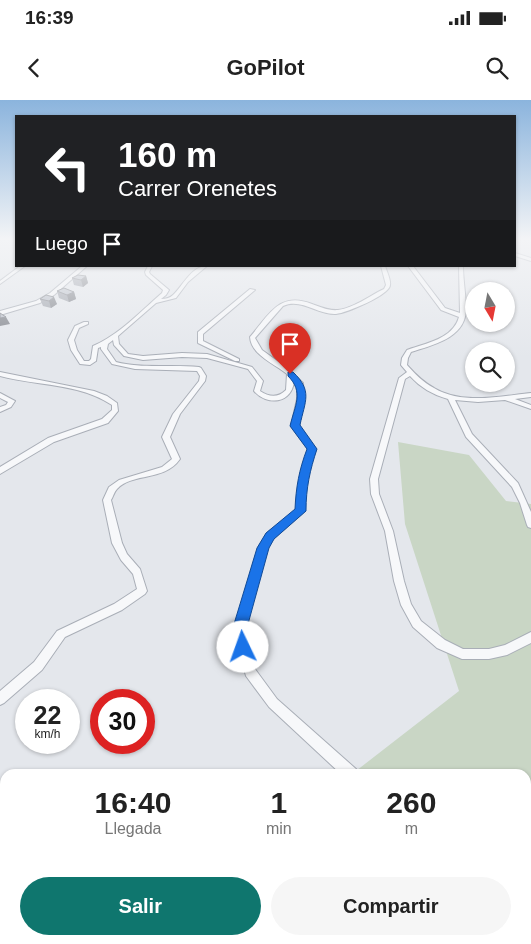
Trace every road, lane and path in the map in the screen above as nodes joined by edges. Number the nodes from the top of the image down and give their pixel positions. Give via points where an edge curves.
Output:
1 (70, 278) edge
2 (153, 278) edge
3 (189, 278) edge
4 (386, 278) edge
5 (420, 278) edge
6 (461, 278) edge
7 (252, 290) dead end
8 (154, 302) junction
9 (0, 312) edge
10 (462, 316) junction
11 (86, 323) dead end
12 (115, 336) junction
13 (105, 343) junction
14 (240, 365) junction
15 (410, 373) junction
16 (0, 374) edge
17 (290, 374) junction
18 (0, 395) edge
19 (531, 395) edge
20 (505, 397) junction
21 (450, 398) junction
22 (531, 407) edge
23 (0, 410) edge
24 (0, 471) edge
25 (531, 525) edge
26 (531, 637) edge
27 (0, 699) edge
28 (346, 769) edge

1 - 9 street via 38,302
2 - 8 street via 166,290
3 - 8 street via 174,296
4 - 17 street via 386,290 349,309 335,312 297,300 281,305 252,338 260,354
5 - 10 street via 443,309
6 - 10 street
7 - 14 street via 200,333 200,342 237,359
8 - 12 street
10 - 15 street via 458,327 445,338 409,351 404,365
11 - 13 street via 77,327 70,340 82,363 90,364 94,360 95,347
12 - 13 street
12 - 14 street via 116,344 126,355 143,358 198,355
13 - 27 street via 104,349 110,359 120,365 188,367 199,369 203,376 168,429 166,437 176,459 174,464 114,486 107,500 117,542 137,572 142,592 61,634 38,666
14 - 17 street via 250,368 260,380 257,391 271,399 286,394 290,389
15 - 21 street via 437,395
15 - 26 street via 402,378 374,479 375,494 389,531 406,605 417,624 441,644 462,654 506,650
16 - 24 street via 108,398 115,404 115,411 104,420 50,440
17 - 28 street via 300,383 302,394 295,426 312,449 301,487 301,511 270,536 263,548 241,624 243,647 250,672 273,703
18 - 23 street via 12,400
19 - 20 street
20 - 21 street
20 - 22 street
21 - 25 street via 470,435 515,485

